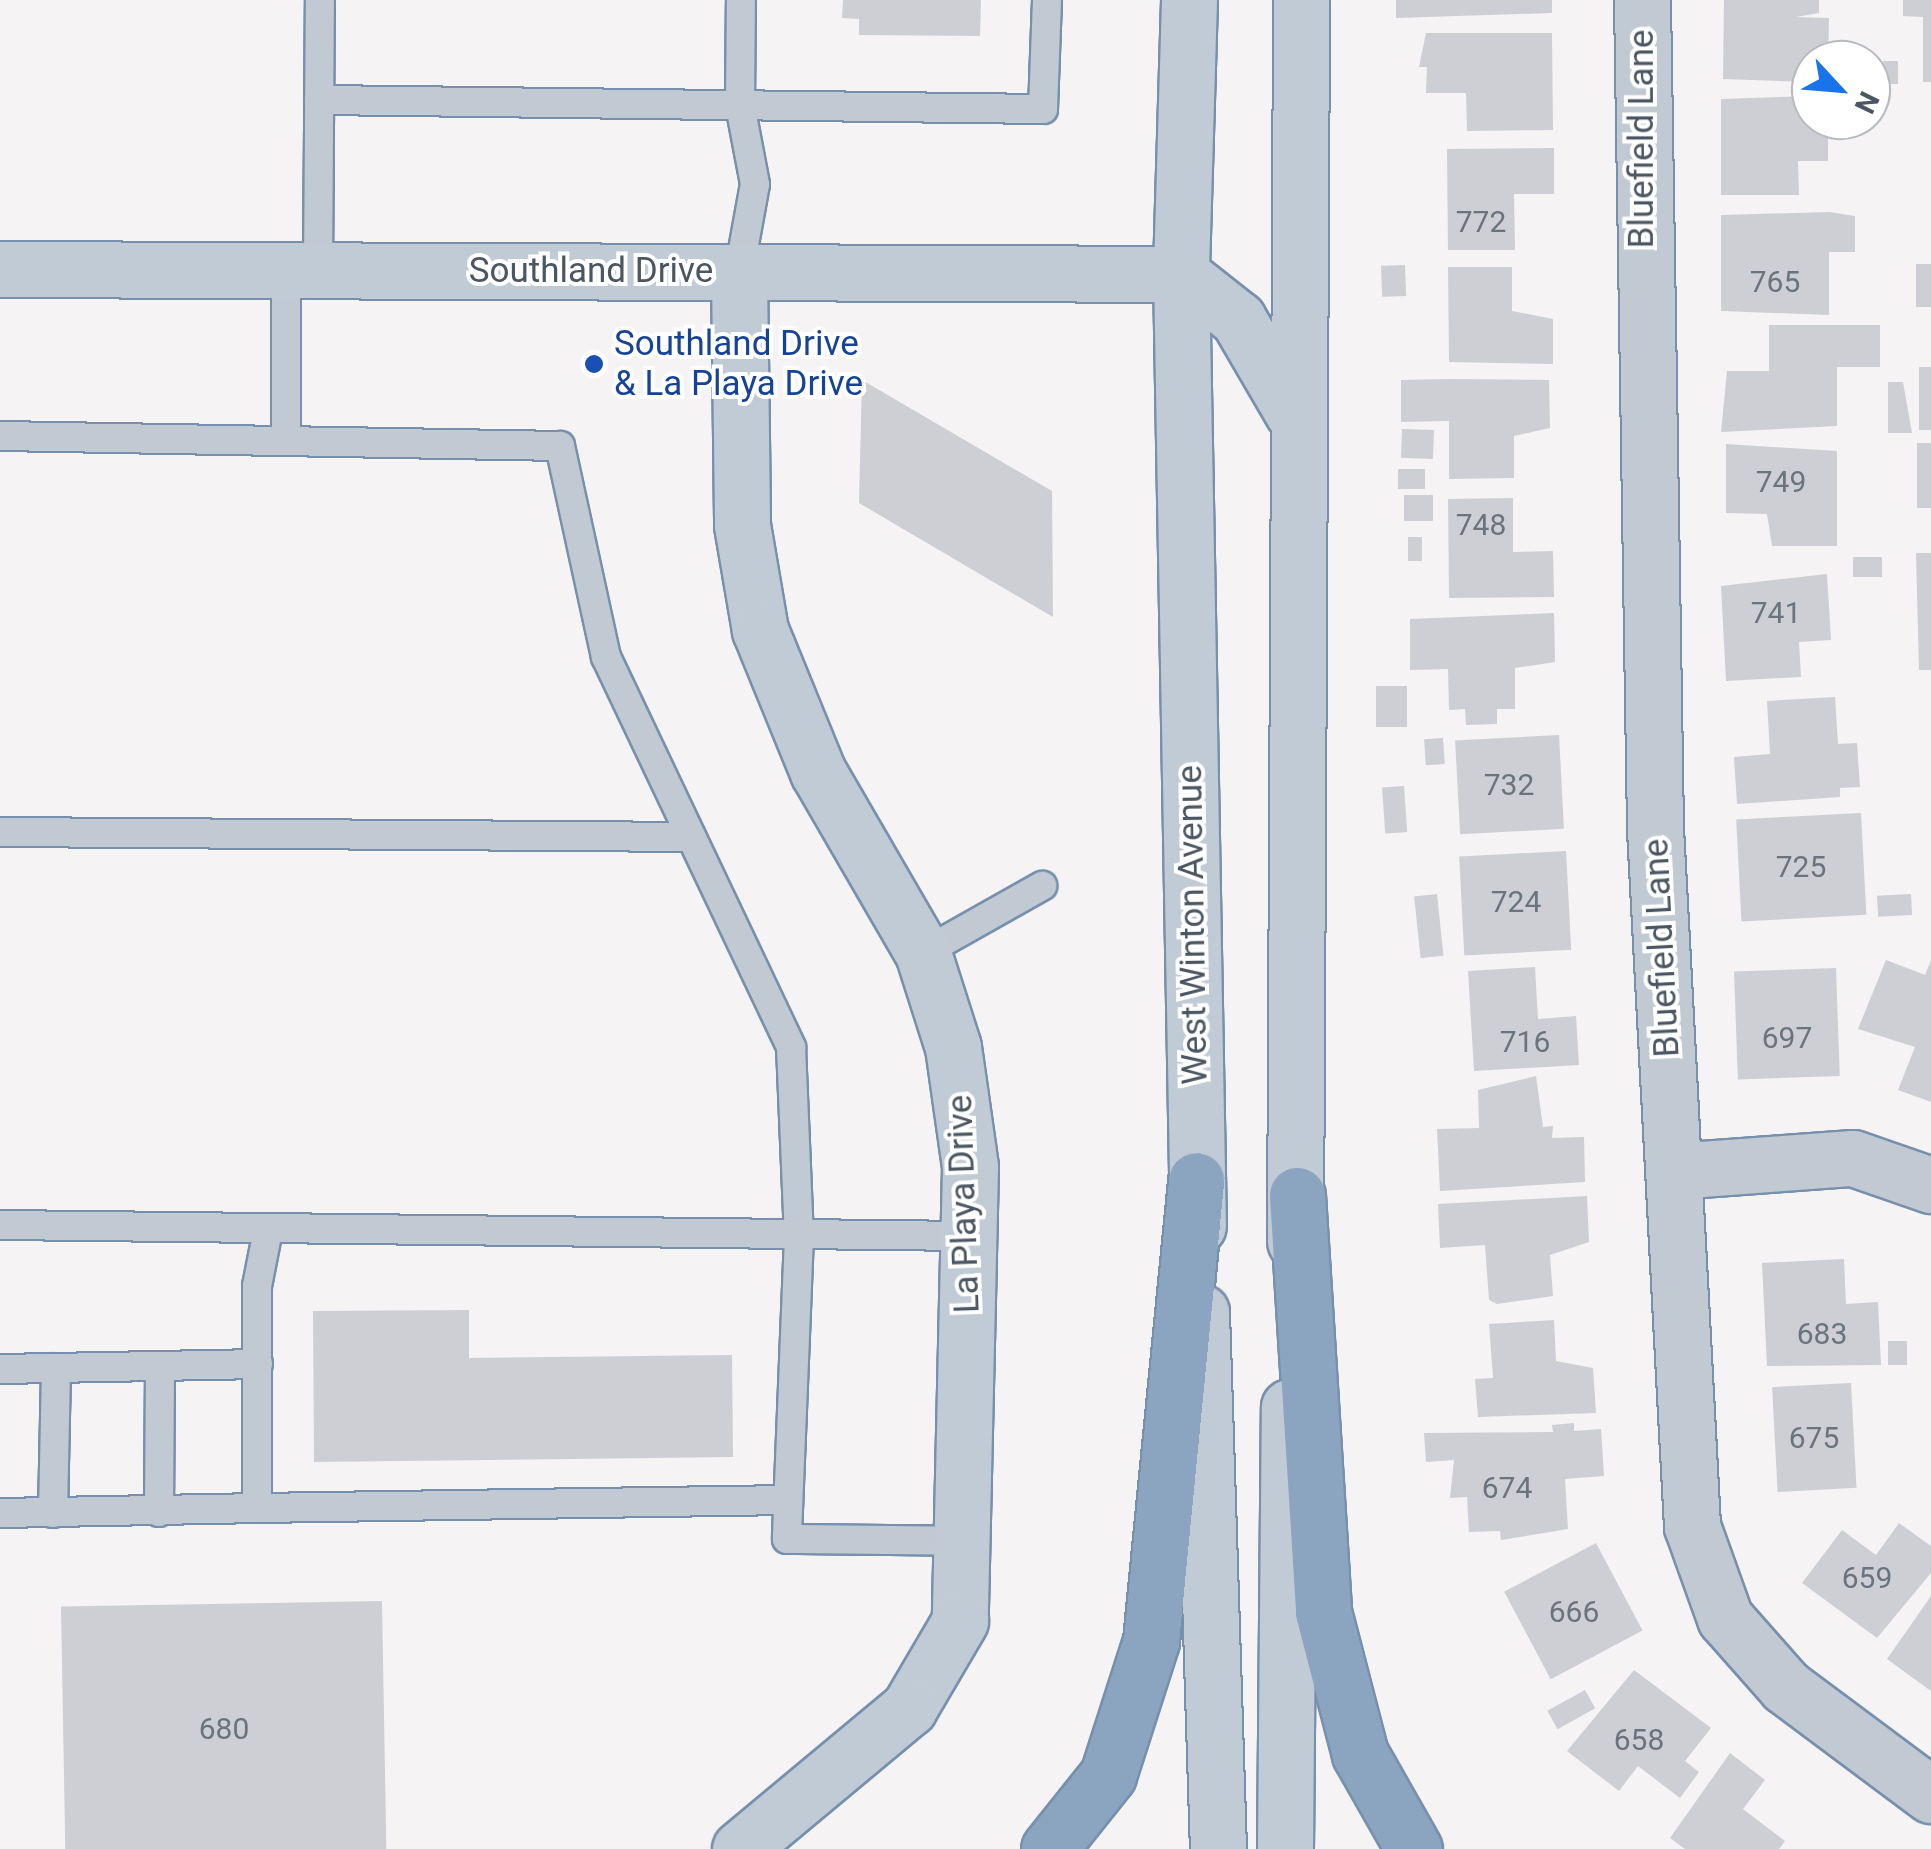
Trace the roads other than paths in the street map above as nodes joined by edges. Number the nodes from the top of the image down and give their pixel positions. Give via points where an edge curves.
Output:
1 (320, 0) edge
2 (740, 0) edge
3 (1046, 0) edge
4 (1189, 0) edge
5 (1301, 0) edge
6 (1642, 0) edge
7 (319, 100) junction
8 (740, 106) junction
9 (0, 269) edge
10 (302, 270) junction
11 (739, 272) junction
12 (1181, 274) junction
13 (1299, 425) junction
14 (0, 436) edge
15 (286, 438) junction
16 (0, 832) edge
17 (691, 837) junction
18 (1042, 886) dead end
19 (923, 953) junction
20 (1674, 1171) junction
21 (1196, 1180) junction
22 (1931, 1186) edge
23 (1298, 1194) junction
24 (0, 1225) edge
25 (268, 1230) junction
26 (799, 1236) junction
27 (969, 1236) junction
28 (258, 1364) junction
29 (160, 1366) junction
30 (56, 1368) junction
31 (0, 1369) edge
32 (788, 1500) junction
33 (257, 1508) junction
34 (159, 1512) junction
35 (54, 1513) junction
36 (0, 1514) edge
37 (968, 1540) junction
38 (1931, 1795) edge
39 (740, 1849) edge
40 (1050, 1849) edge
41 (1218, 1849) edge
42 (1284, 1849) edge
43 (1414, 1849) edge

1 - 7 lane
2 - 8 lane
3 - 8 lane via 1043,109
4 - 12 main road, West Winton Avenue
5 - 13 main road
6 - 20 street, Bluefield Lane via 1643,422
7 - 8 lane
7 - 10 lane
8 - 11 lane via 755,184
9 - 10 main road, Southland Drive
10 - 11 main road, Southland Drive
10 - 15 lane
11 - 12 main road, Southland Drive
11 - 19 main road, La Playa Drive via 742,525 764,642 818,772
12 - 13 main road via 1238,319
12 - 21 main road, West Winton Avenue
13 - 23 main road
14 - 15 lane
15 - 17 lane via 560,446 606,657
16 - 17 lane
17 - 26 lane via 791,1047
18 - 19 lane
19 - 27 main road, La Playa Drive via 960,1077
20 - 22 street via 1854,1158
20 - 38 street, Bluefield Lane via 1692,1526 1725,1618 1786,1686
21 - 40 highway via 1152,1642 1108,1775
21 - 41 main road, West Winton Avenue
23 - 42 main road
23 - 43 highway via 1323,1612 1360,1754
24 - 25 lane
25 - 26 lane
25 - 28 lane
26 - 27 lane
26 - 32 lane
27 - 37 main road, La Playa Drive
28 - 29 lane
28 - 33 lane
29 - 30 lane
29 - 34 lane
30 - 31 lane
30 - 35 lane
32 - 33 lane
32 - 37 lane via 788,1539
33 - 34 lane
34 - 35 lane
35 - 36 lane
37 - 39 main road, La Playa Drive via 960,1621 932,1680 892,1726

